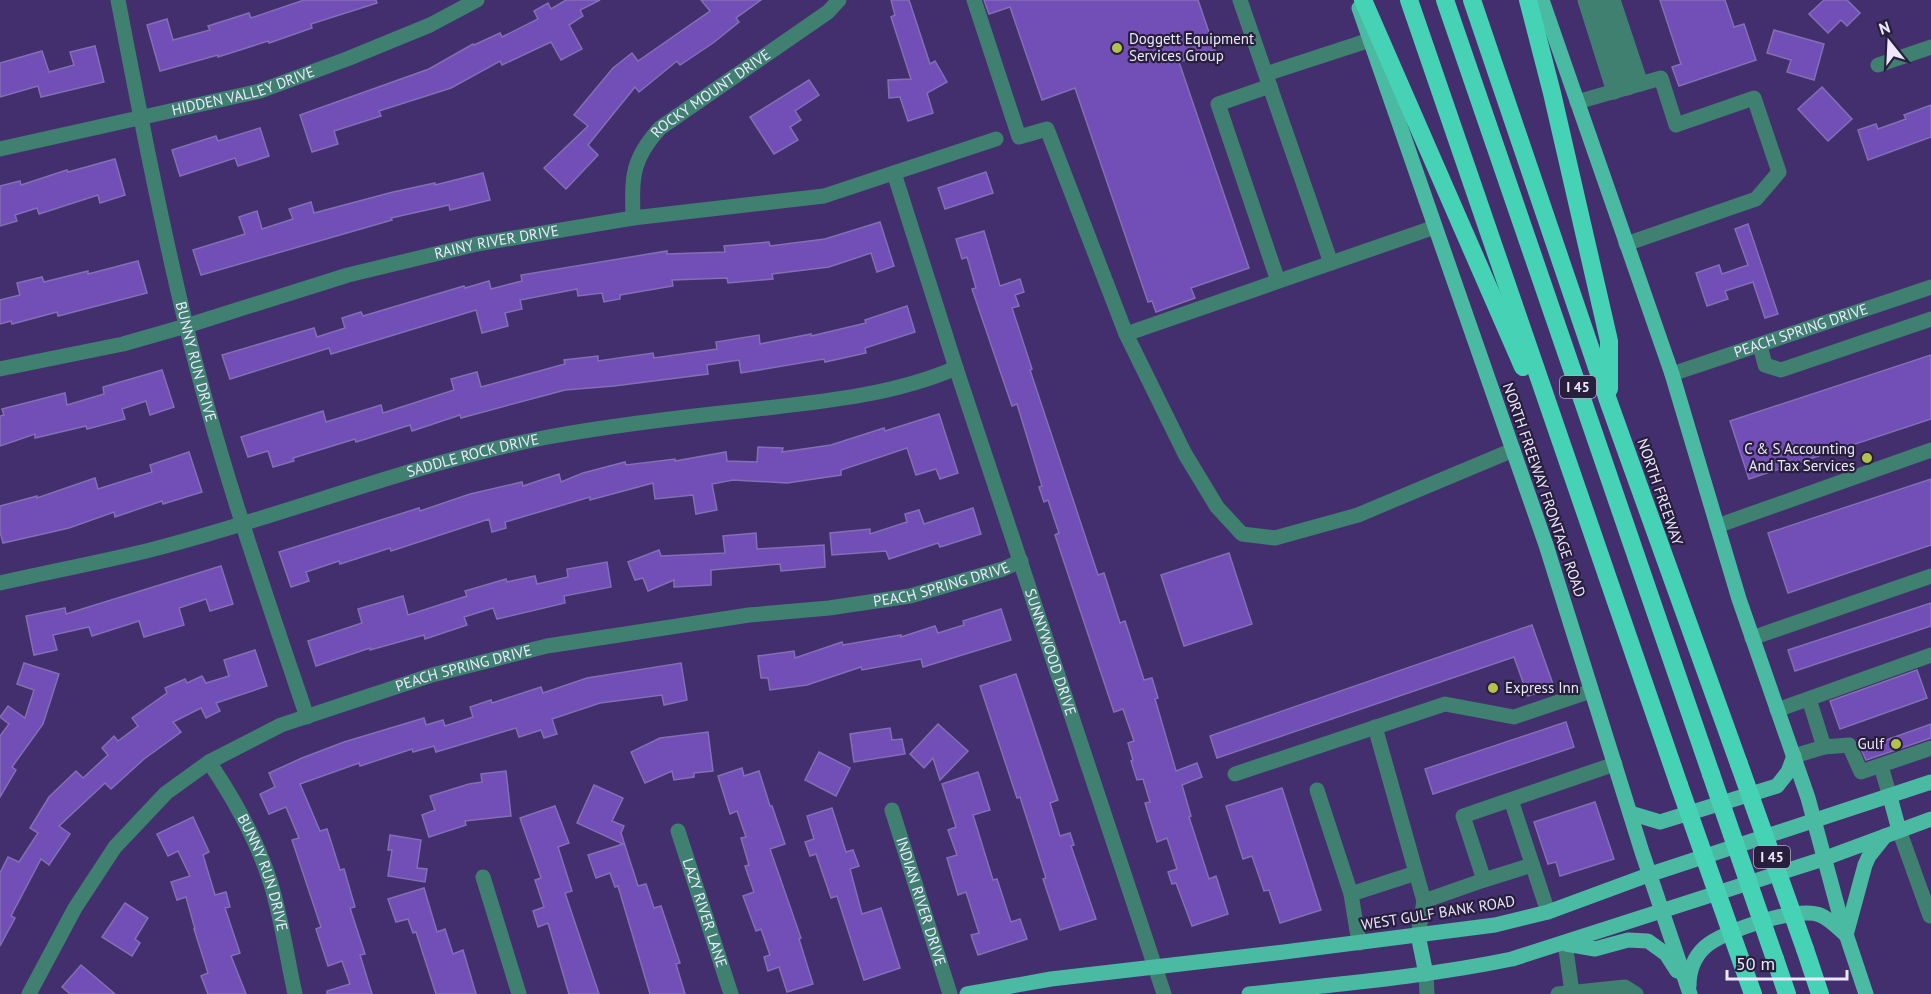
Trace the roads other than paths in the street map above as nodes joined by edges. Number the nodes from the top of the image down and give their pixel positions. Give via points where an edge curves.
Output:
1 (118, 0) edge
2 (477, 0) edge
3 (839, 0) edge
4 (974, 0) edge
5 (1240, 0) edge
6 (1356, 0) edge
7 (1363, 0) edge
8 (1409, 0) edge
9 (1446, 0) edge
10 (1472, 0) edge
11 (1528, 0) edge
12 (1542, 0) edge
13 (1585, 0) edge
14 (1598, 0) edge
15 (1613, 0) edge
16 (1370, 40) junction
17 (1931, 47) edge
18 (1878, 65) dead end
19 (1268, 80) junction
20 (1627, 88) junction
21 (1577, 102) junction
22 (141, 118) junction
23 (996, 139) dead end
24 (0, 149) edge
25 (894, 173) junction
26 (633, 218) junction
27 (1435, 227) junction
28 (1626, 244) junction
29 (1331, 263) junction
30 (1278, 281) junction
31 (1931, 287) edge
32 (1931, 319) edge
33 (186, 326) junction
34 (1126, 334) junction
35 (1760, 345) junction
36 (956, 368) junction
37 (0, 369) edge
38 (1672, 374) junction
39 (1609, 403) junction
40 (1513, 450) junction
41 (1931, 450) edge
42 (1575, 487) junction
43 (241, 523) junction
44 (1717, 526) junction
45 (1021, 561) junction
46 (1931, 576) edge
47 (0, 583) edge
48 (1752, 639) junction
49 (1931, 655) edge
50 (1591, 691) junction
51 (1809, 699) junction
52 (1777, 710) junction
53 (307, 717) junction
54 (1375, 727) junction
55 (1824, 747) junction
56 (1931, 748) edge
57 (1794, 756) junction
58 (209, 762) junction
59 (1615, 764) junction
60 (1881, 766) junction
61 (1234, 774) dead end
62 (1931, 782) edge
63 (1317, 790) dead end
64 (1890, 796) junction
65 (1511, 800) junction
66 (892, 810) dead end
67 (1630, 813) junction
68 (1931, 819) edge
69 (1814, 820) junction
70 (678, 831) dead end
71 (1892, 833) junction
72 (1823, 859) junction
73 (1532, 865) junction
74 (1416, 873) junction
75 (1651, 874) junction
76 (483, 877) dead end
77 (1484, 880) junction
78 (1351, 894) junction
79 (1424, 901) junction
80 (1663, 910) junction
81 (1548, 912) junction
82 (1930, 916) edge
83 (1418, 935) junction
84 (1846, 935) junction
85 (1359, 943) junction
86 (1565, 943) junction
87 (1156, 967) junction
88 (1426, 974) junction
89 (1576, 993) edge
90 (1690, 993) edge
91 (29, 994) edge
92 (294, 994) edge
93 (519, 994) edge
94 (731, 994) edge
95 (950, 994) edge
96 (967, 994) edge
97 (1164, 994) edge
98 (1249, 994) edge
99 (1427, 994) edge
100 (1636, 994) edge
101 (1753, 994) edge
102 (1787, 994) edge
103 (1820, 994) edge
104 (1866, 994) edge

1 - 22 street, BUNNY RUN DRIVE
2 - 22 street, HIDDEN VALLEY DRIVE via 430,25 260,91
3 - 26 street, ROCKY MOUNT DRIVE via 828,12 660,128 634,167
4 - 34 street via 1019,137 1047,129
5 - 19 street
6 - 16 main road, NORTH FREEWAY FRONTAGE ROAD
7 - 42 highway
8 - 42 highway, I 45
9 - 102 highway, I 45, bridge
10 - 39 highway, NORTH FREEWAY / I 45
11 - 39 highway via 1610,341
12 - 21 main road
13 - 20 street
14 - 20 street
15 - 20 street
16 - 19 street
16 - 27 main road, NORTH FREEWAY FRONTAGE ROAD
17 - 18 street
19 - 29 street
19 - 30 street via 1218,104
20 - 21 street
20 - 28 street via 1661,78 1676,125 1754,98 1779,172 1756,199
21 - 28 main road
22 - 24 street, HIDDEN VALLEY DRIVE
22 - 33 street, BUNNY RUN DRIVE
23 - 25 street, RAINY RIVER DRIVE
25 - 26 street, RAINY RIVER DRIVE via 824,196
25 - 36 street, SUNNYWOOD DRIVE
26 - 33 street, RAINY RIVER DRIVE via 426,255
27 - 29 street
27 - 40 main road, NORTH FREEWAY FRONTAGE ROAD
28 - 38 main road
29 - 30 street
30 - 34 street
31 - 35 street, PEACH SPRING DRIVE
32 - 35 street via 1781,370 1765,365
33 - 37 street, RAINY RIVER DRIVE via 123,344
33 - 43 street, BUNNY RUN DRIVE
34 - 40 street via 1185,454 1217,507 1242,534 1275,538 1358,515
35 - 38 street, PEACH SPRING DRIVE
36 - 43 street, SADDLE ROCK DRIVE via 859,396 620,426 483,451
36 - 45 street, SUNNYWOOD DRIVE
38 - 44 main road
39 - 103 highway, NORTH FREEWAY / I 45, bridge
40 - 50 main road, NORTH FREEWAY FRONTAGE ROAD
41 - 44 street
42 - 101 highway, I 45, bridge
43 - 47 street, SADDLE ROCK DRIVE via 154,549
43 - 53 street, BUNNY RUN DRIVE
44 - 48 main road
45 - 53 street, PEACH SPRING DRIVE via 910,596 749,615 547,646 432,675
45 - 87 street, SUNNYWOOD DRIVE
46 - 48 street
48 - 52 main road
49 - 51 street
50 - 54 street via 1514,717 1445,704
50 - 59 main road, NORTH FREEWAY FRONTAGE ROAD
51 - 52 street
51 - 55 street
52 - 57 main road
53 - 58 street, PEACH SPRING DRIVE via 281,725
54 - 61 street
54 - 74 street
55 - 57 street
55 - 60 street via 1849,746 1861,772
56 - 60 street
57 - 67 main road via 1777,786 1660,822
57 - 69 main road
58 - 91 street, PEACH SPRING DRIVE via 166,793 115,847 75,908
58 - 92 street, BUNNY RUN DRIVE via 252,836 270,882
59 - 65 street
59 - 67 main road, NORTH FREEWAY FRONTAGE ROAD
60 - 64 street
62 - 64 main road, WEST GULF BANK ROAD
63 - 78 street
64 - 69 main road, WEST GULF BANK ROAD
64 - 71 main road
65 - 73 street
65 - 77 street via 1463,816
66 - 95 street, INDIAN RIVER DRIVE
67 - 75 main road, NORTH FREEWAY FRONTAGE ROAD
68 - 71 main road
69 - 72 main road
69 - 75 main road, WEST GULF BANK ROAD
70 - 94 street, LAZY RIVER LANE
71 - 72 main road
71 - 82 street
71 - 84 main road via 1869,856
72 - 80 main road
72 - 84 main road
73 - 77 street
73 - 81 street
74 - 78 street
74 - 79 street
75 - 80 main road, NORTH FREEWAY FRONTAGE ROAD
75 - 81 main road, WEST GULF BANK ROAD
76 - 93 street
77 - 79 street
78 - 85 street
79 - 83 street
80 - 86 main road
80 - 90 main road, NORTH FREEWAY FRONTAGE ROAD
81 - 83 main road, WEST GULF BANK ROAD via 1495,925
83 - 85 main road, WEST GULF BANK ROAD
83 - 88 main road
84 - 90 main road via 1818,914 1800,913 1743,927 1714,941 1698,955 1690,972
84 - 104 main road
85 - 87 main road, WEST GULF BANK ROAD
86 - 88 main road via 1512,959
86 - 89 street
86 - 90 main road via 1595,949 1628,940 1648,941 1666,954
87 - 96 main road, WEST GULF BANK ROAD
87 - 97 street, SUNNYWOOD DRIVE
88 - 98 main road
88 - 99 street
89 - 100 street via 1625,987

